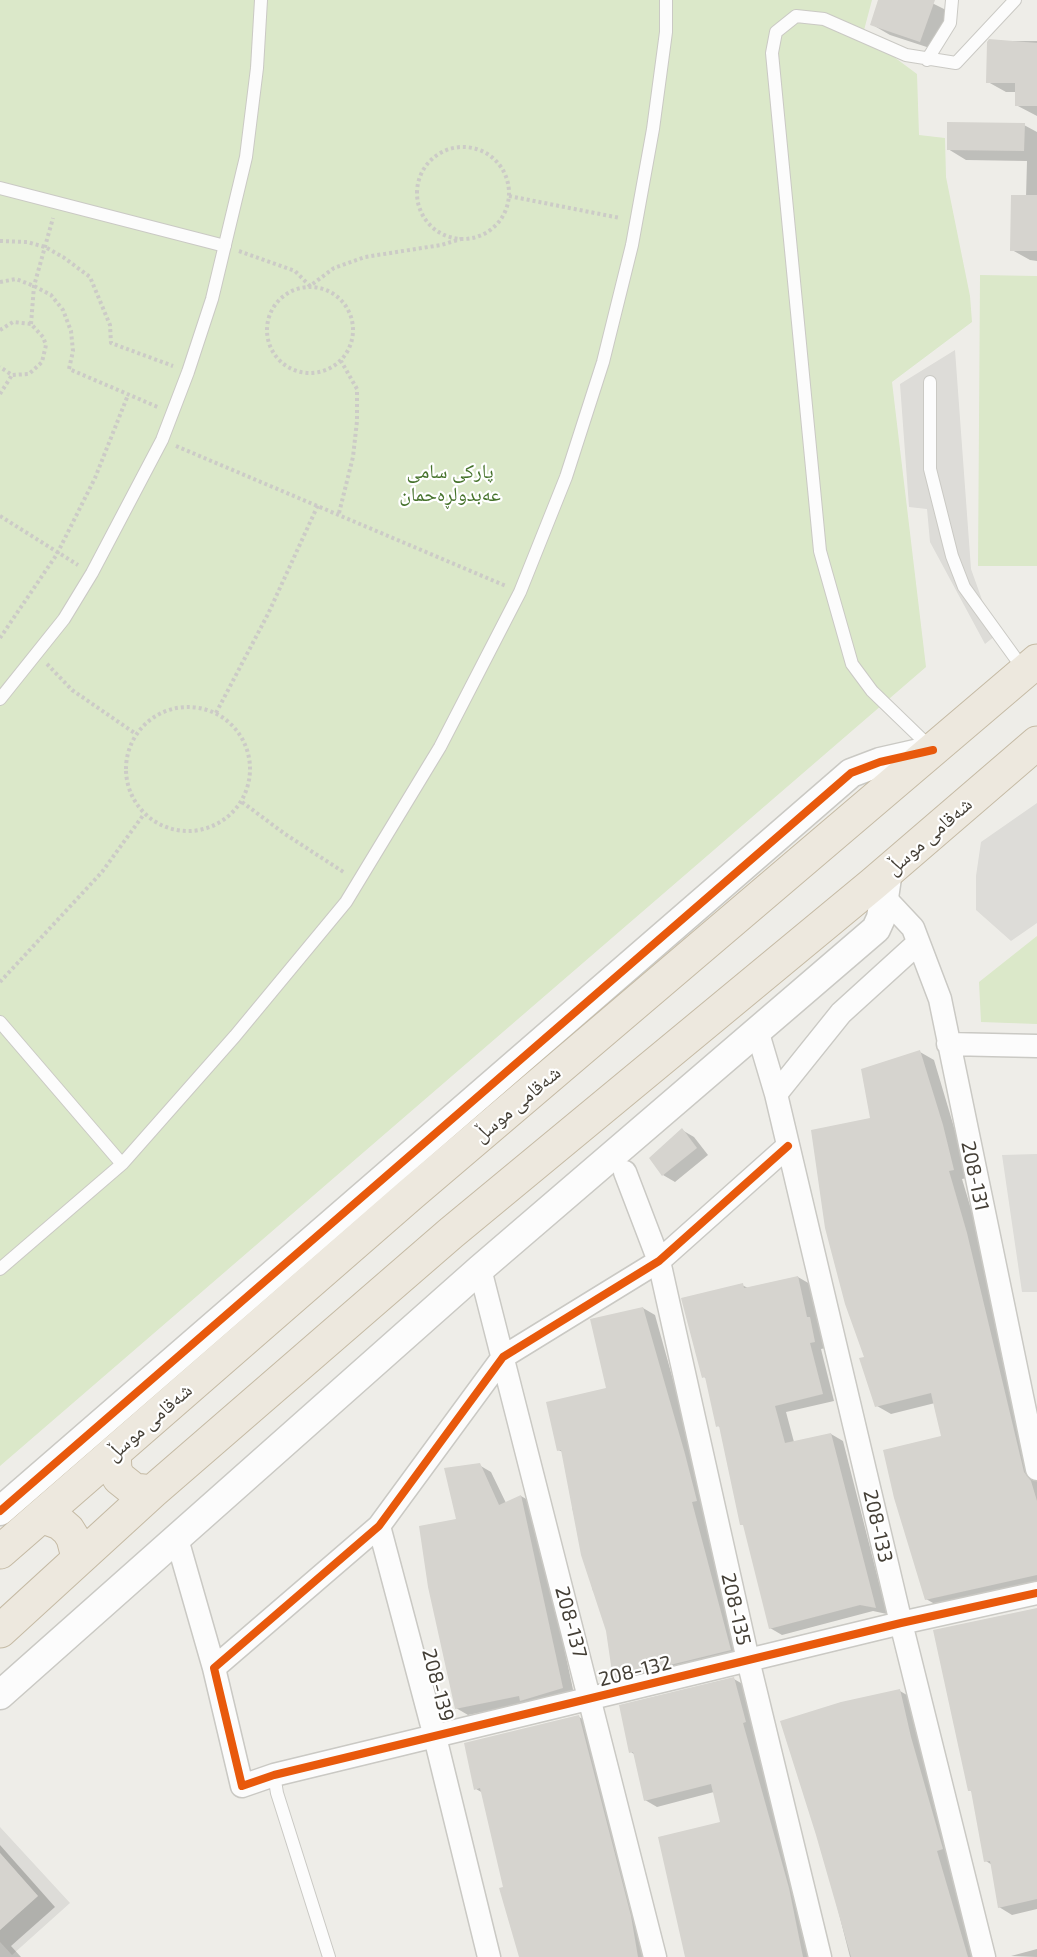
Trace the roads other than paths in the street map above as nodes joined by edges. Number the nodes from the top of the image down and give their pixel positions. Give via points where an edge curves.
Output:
1 (261, 0) edge
2 (666, 0) edge
3 (952, 0) edge
4 (1015, 0) edge
5 (927, 60) junction
6 (0, 188) edge
7 (225, 246) junction
8 (930, 382) dead end
9 (1031, 666) edge
10 (0, 699) edge
11 (1037, 743) edge
12 (933, 750) junction
13 (886, 884) junction
14 (918, 943) junction
15 (0, 1022) edge
16 (757, 1030) junction
17 (948, 1044) junction
18 (1037, 1047) edge
19 (776, 1094) junction
20 (788, 1146) junction
21 (122, 1164) junction
22 (625, 1172) dead end
23 (659, 1261) junction
24 (0, 1269) edge
25 (480, 1269) junction
26 (502, 1357) junction
27 (114, 1452) junction
28 (1037, 1469) edge
29 (152, 1492) junction
30 (0, 1511) edge
31 (41, 1515) junction
32 (379, 1526) junction
33 (177, 1539) junction
34 (0, 1552) edge
35 (78, 1557) junction
36 (1037, 1593) edge
37 (901, 1623) junction
38 (0, 1631) edge
39 (748, 1660) junction
40 (214, 1668) junction
41 (0, 1695) edge
42 (591, 1699) junction
43 (435, 1737) junction
44 (274, 1775) junction
45 (328, 1957) edge
46 (489, 1957) edge
47 (655, 1957) edge
48 (820, 1957) edge
49 (984, 1957) edge

1 - 7 lane via 246,157
2 - 21 lane via 655,118 636,223 603,362 566,477 520,592 440,747 346,902
3 - 5 lane via 950,23
4 - 5 lane via 956,63
5 - 12 lane via 906,55 824,19 796,16 776,32 772,53 820,551 852,664 872,691
6 - 7 lane
7 - 10 lane via 212,299 162,440 64,619
8 - 9 lane via 930,469 952,556 964,587
9 - 12 highway, شەقامی موسڵ
11 - 13 highway, شەقامی موسڵ
12 - 27 highway, شەقامی موسڵ
12 - 30 street via 851,773
13 - 14 street, 208-131
13 - 16 street via 876,929
13 - 29 highway, شەقامی موسڵ via 451,1233
14 - 17 street, 208-131 via 940,999
14 - 19 street via 842,1013
15 - 21 lane
16 - 19 street, 208-133
16 - 25 street
17 - 18 street
17 - 28 street, 208-131
19 - 20 street, 208-133
20 - 23 street
20 - 37 street, 208-133
21 - 24 lane
22 - 23 street, 208-135
23 - 26 street
23 - 39 street, 208-135
25 - 26 street, 208-137
25 - 33 street
26 - 32 street
26 - 42 street, 208-137
27 - 29 highway via 119,1478 134,1490
27 - 31 highway, شەقامی موسڵ
29 - 35 highway, شەقامی موسڵ
31 - 34 highway, شەقامی موسڵ
31 - 35 highway via 68,1530
32 - 40 street
32 - 43 street, 208-139
33 - 40 street
33 - 41 street
35 - 38 highway, شەقامی موسڵ
36 - 37 street, 208-132
37 - 39 street, 208-132
37 - 49 street, 208-133
39 - 42 street, 208-132
39 - 48 street, 208-135
40 - 44 street, 208-132 via 242,1786
42 - 43 street, 208-132
42 - 47 street, 208-137
43 - 44 street, 208-132
43 - 46 street, 208-139
44 - 45 lane

